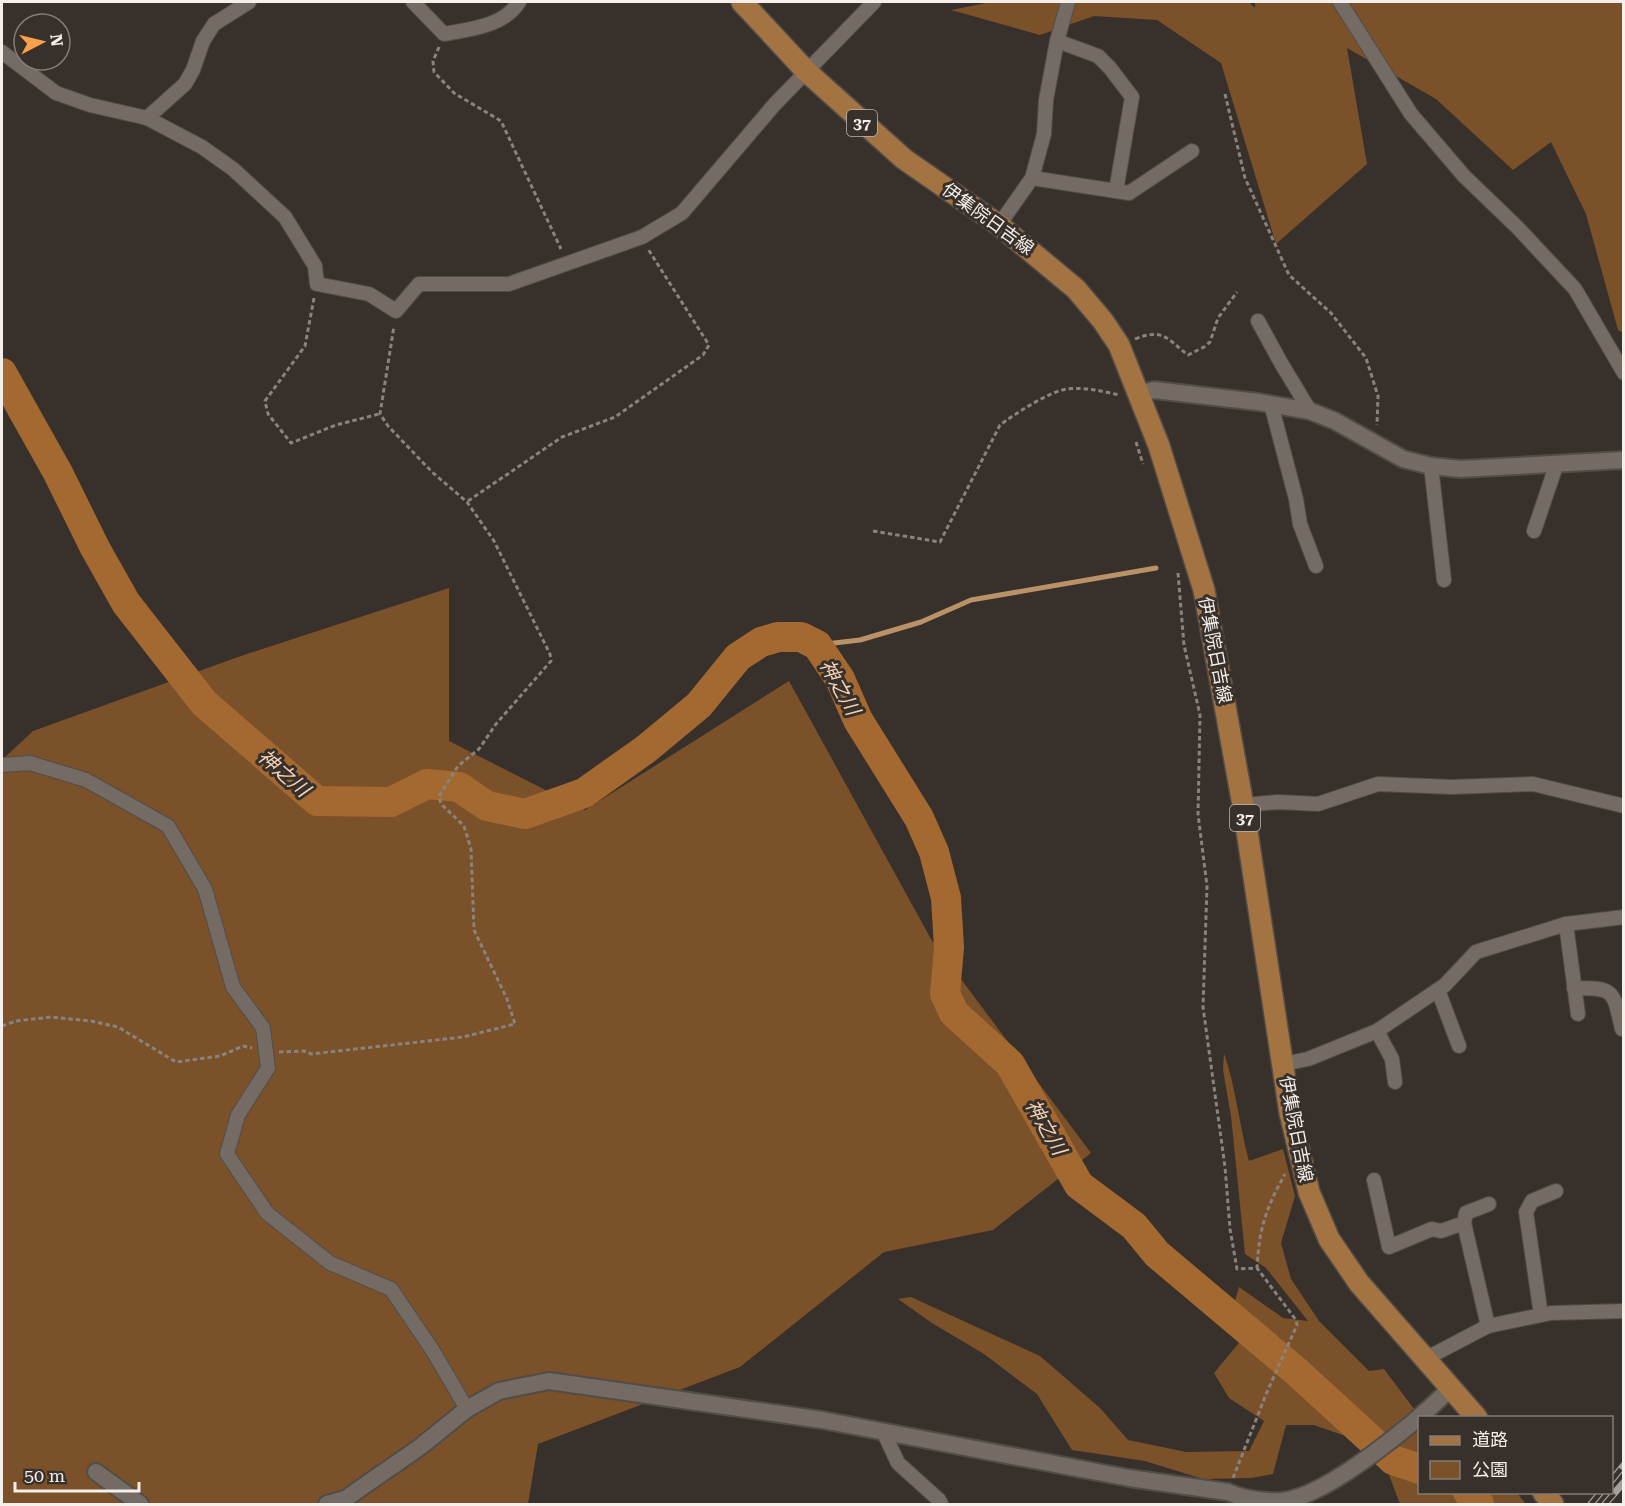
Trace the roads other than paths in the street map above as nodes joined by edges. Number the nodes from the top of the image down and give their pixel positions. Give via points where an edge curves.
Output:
1 (249, 2) edge
2 (412, 2) edge
3 (519, 2) edge
4 (742, 2) edge
5 (874, 2) edge
6 (1068, 2) edge
7 (1340, 2) edge
8 (1057, 41) junction
9 (2, 52) edge
10 (807, 72) junction
11 (147, 118) junction
12 (1192, 151) dead end
13 (1032, 178) junction
14 (1116, 191) junction
15 (999, 225) junction
16 (1258, 321) dead end
17 (1623, 373) edge
18 (1138, 394) junction
19 (1271, 404) junction
20 (1311, 411) junction
21 (1623, 460) edge
22 (1557, 463) junction
23 (1431, 466) junction
24 (1534, 531) dead end
25 (1316, 566) dead end
26 (1444, 580) dead end
27 (2, 765) edge
28 (1243, 805) junction
29 (1623, 806) edge
30 (1623, 917) edge
31 (1566, 924) junction
32 (1574, 988) junction
33 (1438, 990) junction
34 (1578, 1014) dead end
35 (1623, 1028) edge
36 (1377, 1031) junction
37 (1459, 1046) dead end
38 (1283, 1064) junction
39 (1395, 1082) dead end
40 (1374, 1180) dead end
41 (1556, 1191) dead end
42 (1489, 1204) dead end
43 (1464, 1223) junction
44 (1623, 1311) edge
45 (1541, 1315) junction
46 (1488, 1326) junction
47 (1425, 1359) junction
48 (1450, 1388) junction
49 (467, 1409) junction
50 (1419, 1416) edge
51 (1475, 1416) edge
52 (1418, 1417) edge
53 (883, 1431) junction
54 (96, 1472) dead end
55 (1235, 1498) edge
56 (140, 1504) edge
57 (327, 1504) edge
58 (941, 1504) edge

1 - 11 street via 214,24 185,84
2 - 3 street via 444,34 493,24
4 - 10 main road, 伊集院日吉線 / 37
5 - 10 street
6 - 8 street
7 - 17 street via 1411,114 1464,176 1575,289
8 - 13 street via 1044,134
8 - 14 street via 1098,57 1132,98
9 - 11 street via 56,93
10 - 11 street via 682,213 640,237 509,284 419,284 396,310 369,294 317,284 315,266 285,217 210,152
10 - 15 main road, 伊集院日吉線 / 37 via 904,159
12 - 14 street via 1129,193
13 - 14 street
13 - 15 street
15 - 18 main road, 伊集院日吉線 / 37 via 1076,289 1103,321 1119,345
16 - 20 street
18 - 19 street via 1154,390
18 - 28 main road, 伊集院日吉線 / 37 via 1163,457 1204,591
19 - 20 street
19 - 25 street via 1300,524
20 - 23 street via 1403,459
21 - 22 street
22 - 23 street via 1461,469
22 - 24 street
23 - 26 street
27 - 49 street via 30,763 86,780 168,826 205,890 233,987 263,1028 268,1068 238,1114 227,1154 267,1213 330,1263 391,1289
28 - 29 street via 1318,804 1378,784 1533,784
28 - 38 main road, 伊集院日吉線 / 37
30 - 31 street
31 - 32 street
31 - 33 street via 1476,952
32 - 34 street
32 - 35 street via 1601,988 1609,992
33 - 36 street
33 - 37 street
36 - 38 street via 1308,1059
36 - 39 street via 1392,1059
38 - 47 main road, 伊集院日吉線 / 37 via 1299,1158 1329,1239 1359,1283
40 - 43 street via 1389,1247 1432,1229 1441,1231
41 - 45 street via 1532,1201 1526,1212
42 - 43 street via 1466,1213
43 - 46 street
44 - 45 street
45 - 46 street
46 - 47 street
47 - 48 main road, 伊集院日吉線 / 37
48 - 50 street
48 - 51 main road, 伊集院日吉線 / 37
49 - 53 street via 499,1391 549,1381
49 - 57 street via 345,1499
52 - 55 street via 1371,1456 1312,1492 1282,1501
53 - 55 street
53 - 58 street via 898,1463
54 - 56 street

